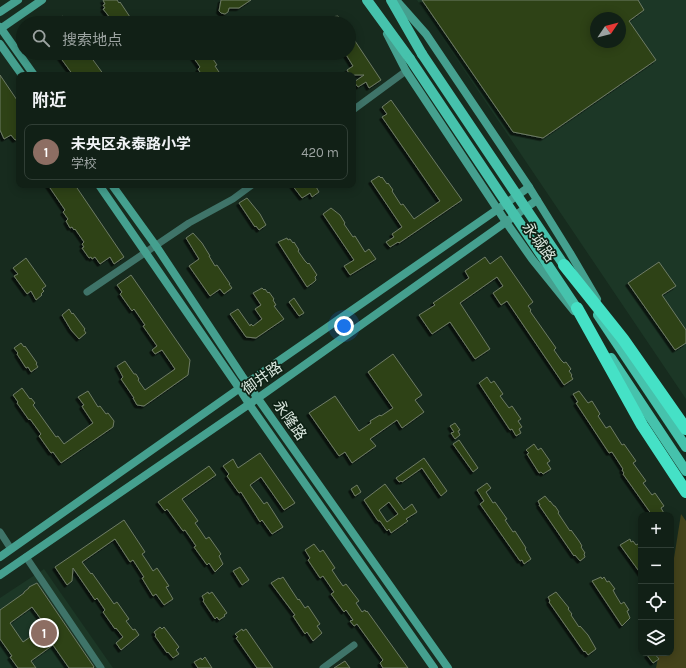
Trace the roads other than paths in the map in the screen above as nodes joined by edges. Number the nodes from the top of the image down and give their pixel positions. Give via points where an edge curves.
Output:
1 (18, 0) edge
2 (42, 0) edge
3 (367, 0) edge
4 (391, 0) edge
5 (396, 0) edge
6 (0, 12) edge
7 (18, 16) edge
8 (16, 17) edge
9 (380, 19) junction
10 (0, 28) edge
11 (0, 44) edge
12 (16, 50) edge
13 (23, 60) edge
14 (406, 71) junction
15 (20, 72) edge
16 (32, 72) edge
17 (356, 108) edge
18 (529, 187) junction
19 (101, 188) edge
20 (114, 188) edge
21 (248, 188) edge
22 (537, 200) junction
23 (498, 209) junction
24 (506, 222) junction
25 (156, 246) junction
26 (146, 252) junction
27 (564, 265) junction
28 (87, 292) dead end
29 (576, 308) junction
30 (247, 383) junction
31 (239, 388) junction
32 (258, 398) junction
33 (249, 404) junction
34 (686, 429) edge
35 (686, 442) edge
36 (686, 447) edge
37 (686, 471) edge
38 (686, 474) edge
39 (686, 492) edge
40 (0, 532) edge
41 (11, 549) junction
42 (0, 557) edge
43 (26, 557) junction
44 (0, 575) edge
45 (354, 645) dead end
46 (101, 668) edge
47 (323, 668) edge
48 (434, 668) edge
49 (448, 668) edge

1 - 6 street
2 - 7 street
3 - 9 main road, 永城路
4 - 27 main road, bridge via 422,54
5 - 18 street, 永城路 via 426,34
8 - 10 street
9 - 14 street, 永城路
9 - 29 main road, 永城路, bridge via 410,59
10 - 12 street
11 - 15 street
13 - 16 street
14 - 17 street
14 - 23 street, 永城路
18 - 22 street, 永城路
18 - 23 street, 御井路
19 - 26 street, 永隆路
20 - 25 street, 永隆路
21 - 25 street
22 - 24 street, 御井路
22 - 35 street, 永城路 via 628,353
23 - 24 street, 永城路
23 - 30 street, 御井路
24 - 32 street, 御井路
24 - 38 street, 永城路 via 607,355
25 - 26 street
25 - 30 street, 永隆路
26 - 28 street
26 - 31 street, 永隆路
27 - 34 highway, bridge via 623,339
27 - 36 main road, bridge
29 - 37 main road, 永城路, bridge
29 - 39 highway, bridge via 642,425
30 - 31 street, 御井路
30 - 32 street, 永隆路
31 - 33 street, 永隆路
31 - 41 street, 御井路
32 - 33 street, 御井路
32 - 49 street, 永隆路
33 - 43 street, 御井路
33 - 48 street, 永隆路
40 - 41 street
41 - 42 street, 御井路
43 - 44 street, 御井路
43 - 46 street
45 - 47 street

